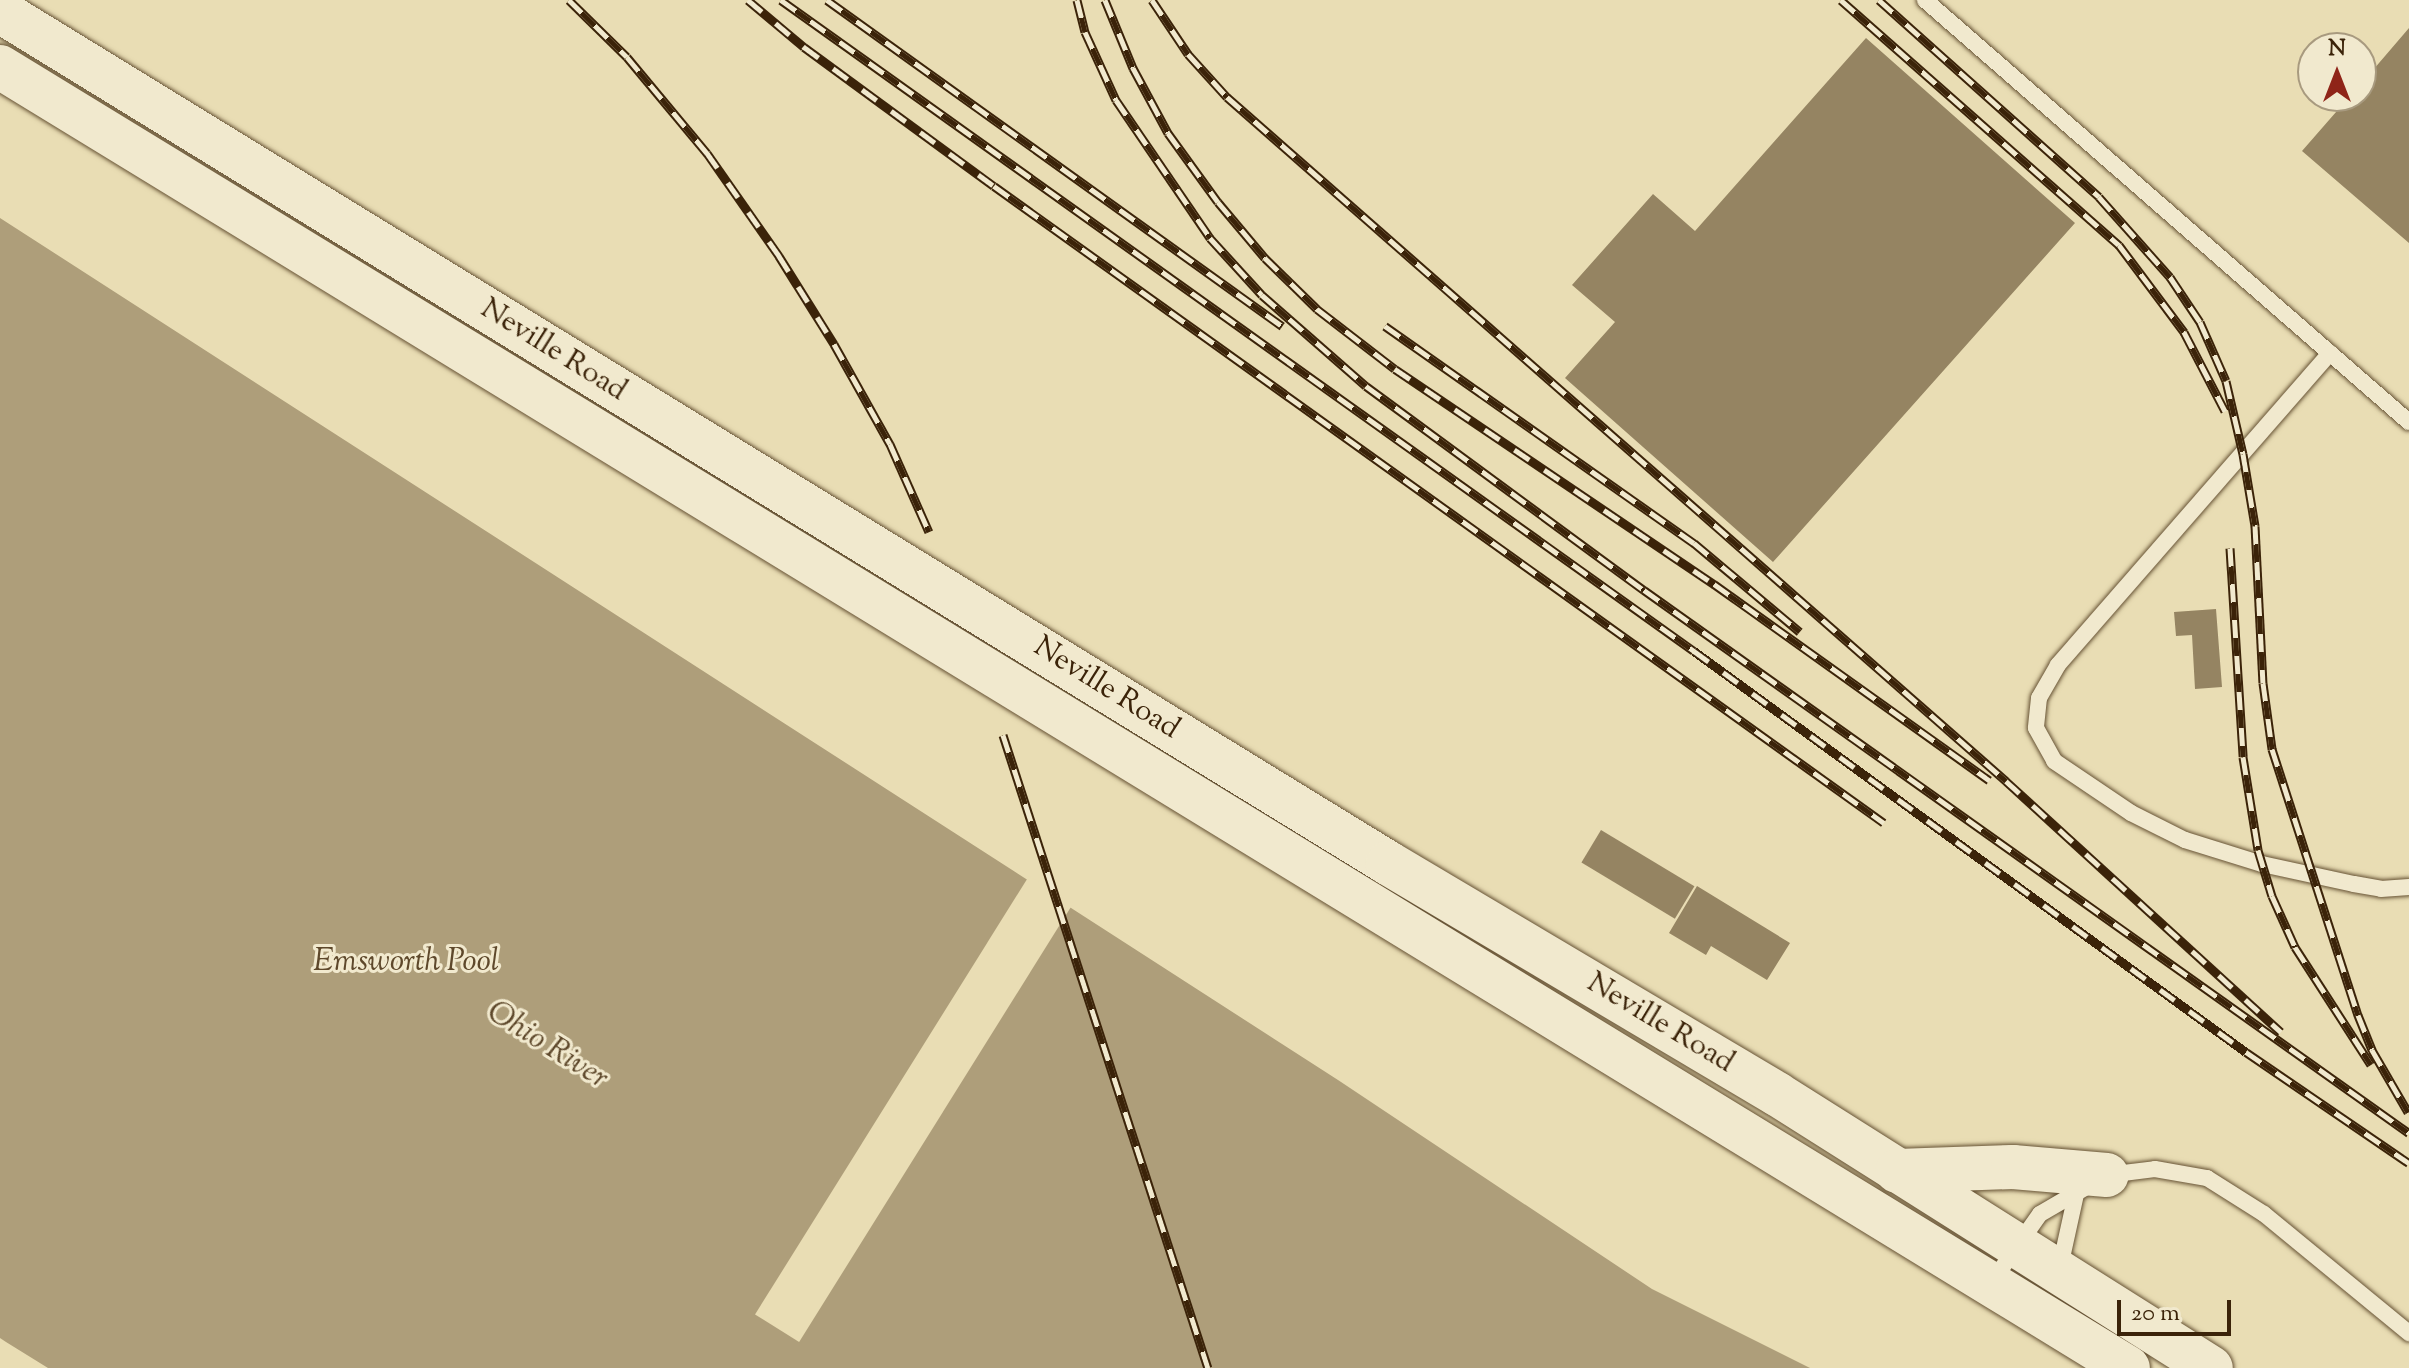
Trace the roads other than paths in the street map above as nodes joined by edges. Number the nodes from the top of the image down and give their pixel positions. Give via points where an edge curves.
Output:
1 (1925, 0) edge
2 (0, 11) edge
3 (0, 67) edge
4 (2330, 353) junction
5 (2409, 422) edge
6 (2409, 887) edge
7 (1897, 1171) junction
8 (2091, 1185) junction
9 (2015, 1245) junction
10 (1992, 1282) junction
11 (2048, 1290) junction
12 (2409, 1333) edge
13 (2128, 1368) edge
14 (2211, 1368) edge

1 - 4 lane
2 - 7 main road, Neville Road
3 - 10 main road, Neville Road
4 - 5 lane
4 - 6 lane via 2058,665 2039,698 2036,728 2054,761 2131,813 2185,840 2340,881 2381,889
7 - 8 main road via 2013,1167
7 - 9 main road, Neville Road
8 - 9 lane via 2040,1214
8 - 11 lane
8 - 12 lane via 2155,1169 2207,1178 2264,1214
9 - 10 lane
9 - 11 main road, Neville Road
10 - 11 main road, Neville Road
11 - 13 main road, Neville Road
11 - 14 main road, Neville Road

